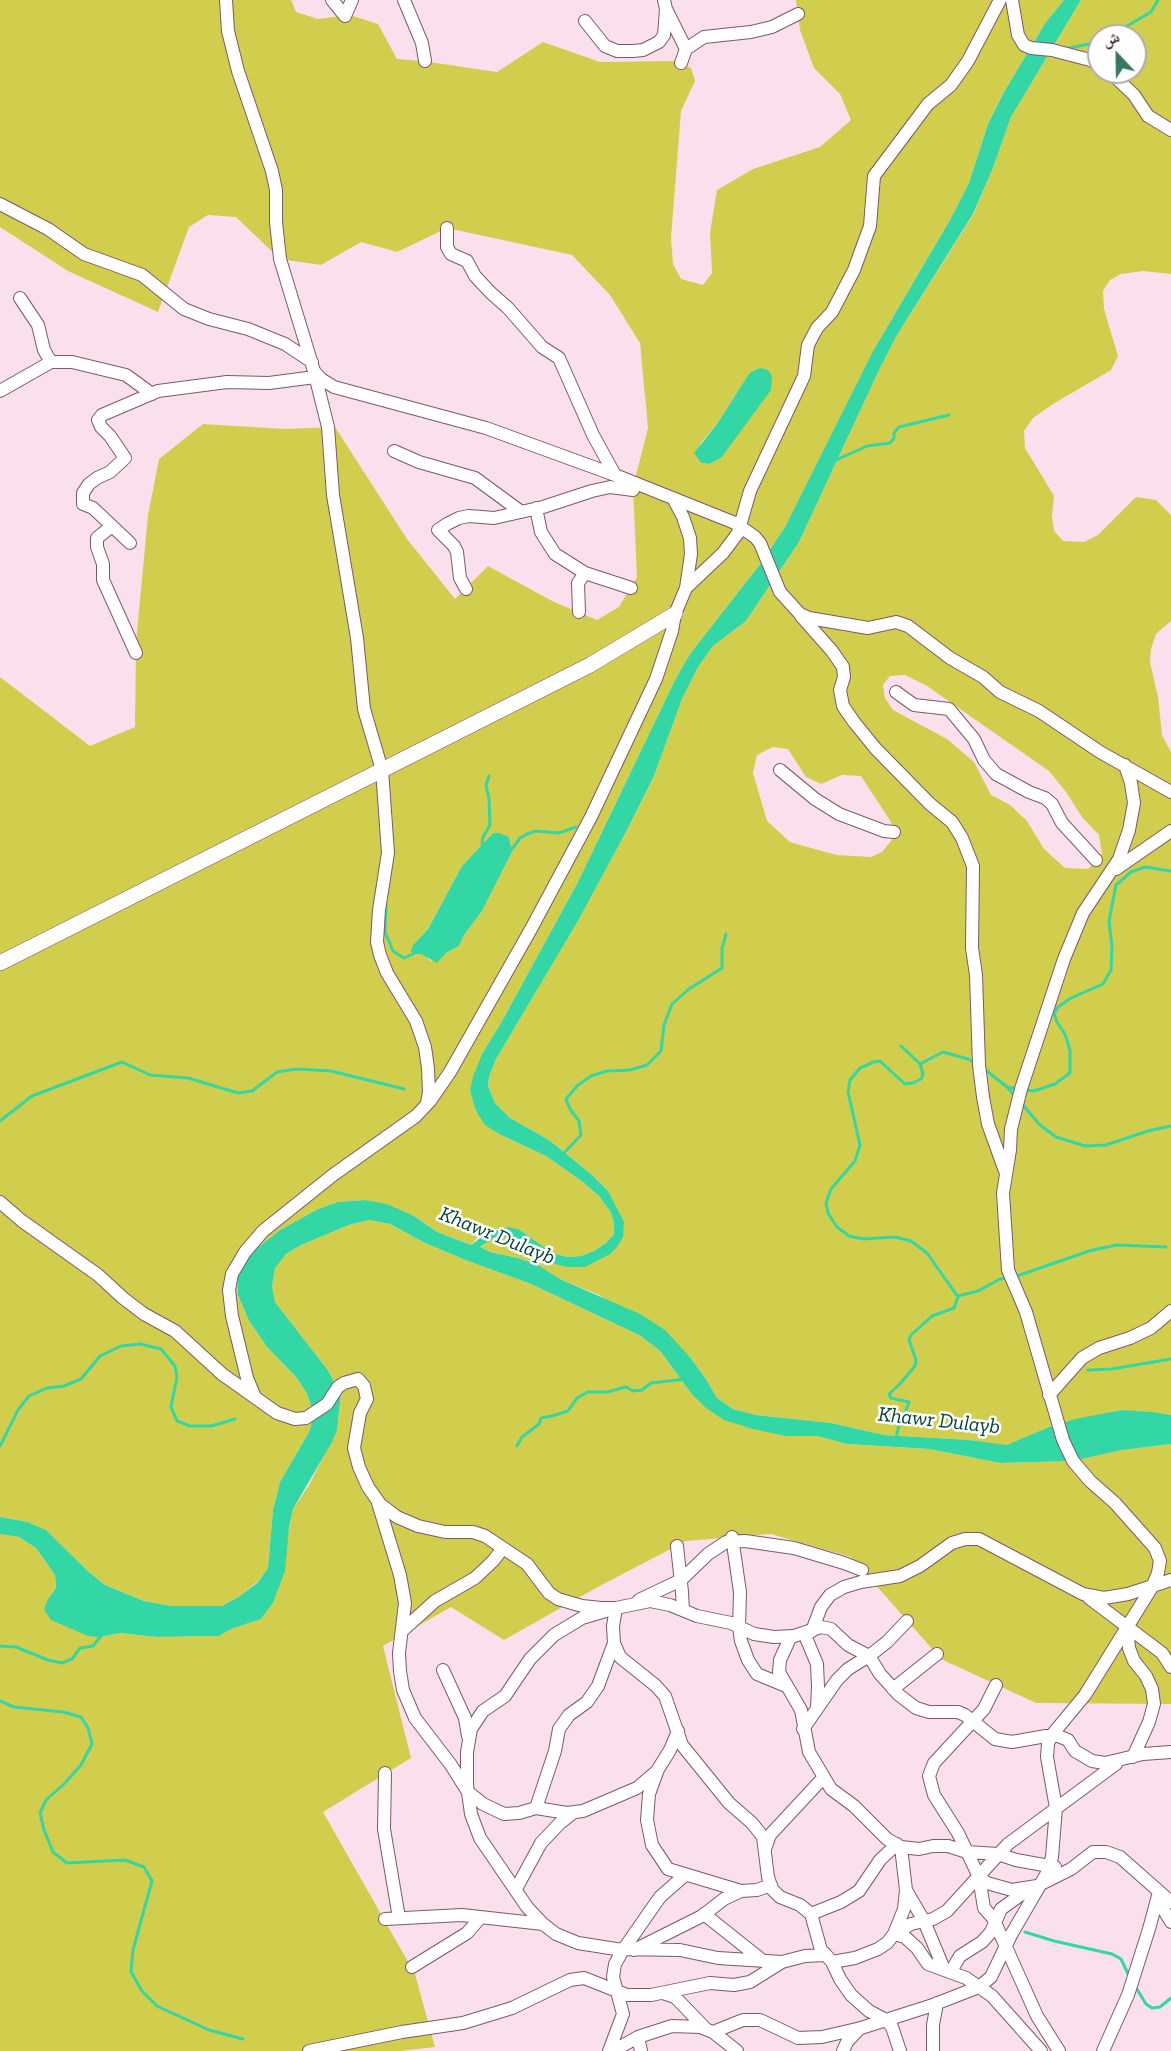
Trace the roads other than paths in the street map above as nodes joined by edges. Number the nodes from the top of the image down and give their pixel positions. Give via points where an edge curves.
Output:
1 (226, 0) edge
2 (332, 0) edge
3 (352, 0) edge
4 (404, 0) edge
5 (1000, 0) edge
6 (1012, 0) edge
7 (665, 5) edge
8 (798, 14) dead end
9 (585, 21) dead end
10 (1016, 25) junction
11 (686, 49) junction
12 (1087, 59) edge
13 (425, 61) dead end
14 (681, 63) dead end
15 (1123, 84) edge
16 (1171, 130) edge
17 (0, 204) edge
18 (447, 228) dead end
19 (20, 298) dead end
20 (51, 362) junction
21 (314, 370) junction
22 (1, 388) edge
23 (152, 394) junction
24 (394, 451) dead end
25 (615, 475) junction
26 (633, 490) dead end
27 (673, 498) junction
28 (536, 508) junction
29 (520, 511) junction
30 (111, 526) junction
31 (740, 526) junction
32 (130, 543) dead end
33 (585, 573) junction
34 (631, 588) dead end
35 (686, 588) junction
36 (466, 589) dead end
37 (579, 612) dead end
38 (675, 614) junction
39 (800, 614) junction
40 (136, 652) dead end
41 (896, 692) dead end
42 (1125, 765) junction
43 (382, 770) junction
44 (780, 770) dead end
45 (1171, 792) edge
46 (1171, 831) edge
47 (894, 832) dead end
48 (1096, 860) dead end
49 (1106, 878) junction
50 (0, 963) edge
51 (426, 1105) junction
52 (1006, 1172) junction
53 (0, 1203) edge
54 (1171, 1311) edge
55 (1049, 1395) junction
56 (255, 1397) junction
57 (377, 1498) junction
58 (733, 1539) junction
59 (677, 1546) dead end
60 (503, 1548) junction
61 (862, 1570) dead end
62 (681, 1580) junction
63 (1171, 1580) edge
64 (1152, 1587) junction
65 (1083, 1594) junction
66 (633, 1603) junction
67 (616, 1608) junction
68 (683, 1610) junction
69 (907, 1621) dead end
70 (1127, 1626) junction
71 (739, 1627) junction
72 (402, 1631) junction
73 (808, 1632) junction
74 (791, 1636) junction
75 (614, 1643) junction
76 (937, 1654) dead end
77 (869, 1656) junction
78 (1171, 1667) edge
79 (442, 1670) dead end
80 (395, 1671) junction
81 (996, 1685) dead end
82 (786, 1686) junction
83 (893, 1689) junction
84 (395, 1693) dead end
85 (816, 1709) junction
86 (973, 1721) junction
87 (803, 1729) junction
88 (678, 1731) junction
89 (1052, 1736) junction
90 (469, 1740) junction
91 (1171, 1752) edge
92 (1127, 1758) junction
93 (657, 1771) junction
94 (385, 1773) dead end
95 (823, 1778) junction
96 (468, 1792) junction
97 (536, 1808) junction
98 (1056, 1808) junction
99 (574, 1812) junction
100 (899, 1846) junction
101 (765, 1850) junction
102 (967, 1852) junction
103 (999, 1854) junction
104 (1049, 1865) junction
105 (1071, 1869) junction
106 (685, 1875) junction
107 (979, 1877) junction
108 (1040, 1884) junction
109 (771, 1885) junction
110 (516, 1889) junction
111 (906, 1890) junction
112 (741, 1891) junction
113 (1165, 1893) edge
114 (1171, 1902) edge
115 (704, 1914) junction
116 (811, 1914) junction
117 (481, 1917) junction
118 (399, 1918) junction
119 (385, 1919) dead end
120 (924, 1921) junction
121 (1171, 1923) edge
122 (543, 1924) junction
123 (995, 1924) junction
124 (894, 1934) junction
125 (1005, 1947) junction
126 (628, 1950) junction
127 (829, 1959) junction
128 (763, 1961) junction
129 (782, 1962) junction
130 (412, 1967) dead end
131 (948, 1970) junction
132 (979, 1987) junction
133 (618, 1992) junction
134 (662, 1992) junction
135 (937, 2003) junction
136 (886, 2020) junction
137 (861, 2028) junction
138 (709, 2030) junction
139 (638, 2037) junction
140 (732, 2048) edge
141 (309, 2051) edge
142 (611, 2051) edge
143 (641, 2051) edge
144 (843, 2051) edge
145 (900, 2051) edge
146 (933, 2051) edge
147 (1041, 2051) edge
148 (1059, 2051) edge
149 (1102, 2051) edge

1 - 21 street via 233,51 276,190 280,259
2 - 3 street via 345,15
4 - 13 street via 422,43
5 - 10 street
5 - 31 street via 968,61 951,84 928,104 874,176 870,226 854,270 832,312 808,345 804,376 750,491
6 - 10 street
7 - 9 street via 664,34 659,42 644,50 617,51 605,46
7 - 11 street
8 - 11 street via 772,27 704,37
10 - 12 street via 1027,48
11 - 14 street
15 - 16 street via 1148,116
17 - 21 street via 84,254 142,275 184,309 285,344
18 - 25 street via 451,254 467,261 475,276 542,348 559,358
19 - 20 street via 38,325
20 - 22 street
20 - 23 street via 72,362 126,375
21 - 23 street via 269,383 227,382
21 - 25 street via 334,387 486,428
21 - 43 street via 328,427 333,495 357,638 364,709
23 - 30 street via 98,420 125,458 89,484 83,493 83,504 93,508
24 - 29 street via 475,478
25 - 27 street
26 - 28 street via 610,487
27 - 31 street
27 - 35 street via 690,538
28 - 29 street
28 - 33 street via 540,532 555,554
29 - 36 street via 494,518 459,518 438,530 457,552 460,578
30 - 32 street
30 - 40 street via 97,538 103,580
31 - 35 street via 723,553
31 - 39 street via 760,543 780,592
33 - 34 street
33 - 37 street via 578,583
35 - 38 street
38 - 43 main road via 590,665
38 - 51 street via 656,679 591,817 450,1072
39 - 42 street via 868,628 896,622 908,626 1000,692 1039,711
39 - 52 street via 843,667 843,706 876,749 952,822 973,866 972,948 981,1076 988,1124
41 - 48 street via 914,705 949,710 996,774 1052,804 1062,823
42 - 45 street
42 - 49 street via 1134,803 1119,859
43 - 50 main road
43 - 51 street via 388,853 377,942 387,973 416,1021 425,1047 429,1092
44 - 47 street via 839,814
46 - 49 street
49 - 52 street via 1083,913 1056,981 1021,1089
51 - 56 street via 397,1132 333,1175 263,1231 232,1274 232,1317
52 - 55 street via 1006,1260 1026,1312
53 - 56 street via 144,1314 175,1331 222,1374
54 - 55 street via 1151,1328 1082,1358
55 - 64 street via 1073,1461 1155,1548 1160,1562
56 - 57 street via 277,1413 306,1418 327,1404 338,1387 358,1379 367,1400 360,1413 354,1448 368,1487
57 - 60 street via 397,1517 418,1526 473,1533
57 - 72 street via 400,1575 405,1603
58 - 61 street via 794,1548
58 - 62 street via 718,1546
58 - 71 street via 740,1592
59 - 62 street
60 - 67 street via 527,1564 558,1599 582,1606
60 - 72 street via 475,1578 435,1601
62 - 66 street
62 - 68 street
63 - 64 street
64 - 65 street via 1104,1598
64 - 70 street
65 - 70 street
65 - 73 street via 995,1545 965,1539 951,1543 900,1576 861,1582 830,1595
66 - 67 street
66 - 68 street via 650,1601
67 - 75 street
67 - 90 street via 582,1618 554,1635 530,1659 505,1696 483,1712 471,1729
68 - 71 street
69 - 77 street
70 - 78 street via 1162,1653
70 - 89 street via 1085,1695
70 - 92 street via 1129,1648 1152,1689 1154,1704 1149,1722
71 - 74 street via 764,1636
71 - 82 street via 748,1660 758,1674
72 - 80 street
73 - 74 street
73 - 77 street via 821,1627 831,1629 848,1645
73 - 85 street via 817,1664
74 - 82 street via 780,1660 779,1672
75 - 88 street via 620,1657 665,1696
75 - 97 street via 598,1686 559,1729
76 - 83 street
77 - 83 street
77 - 85 street via 848,1669
79 - 90 street via 465,1718
80 - 84 street
80 - 96 street via 415,1718
81 - 86 street
82 - 87 street via 801,1710
83 - 86 street via 916,1708 958,1712
85 - 87 street
86 - 89 street via 995,1739 1012,1742
86 - 102 street via 934,1763 929,1776 934,1795
87 - 95 street via 809,1752
88 - 93 street
88 - 101 street via 682,1745 729,1803 763,1837
89 - 92 street via 1068,1740 1075,1751 1092,1761 1105,1763
89 - 98 street via 1047,1757
90 - 96 street
91 - 92 street
92 - 98 street
93 - 99 street via 637,1788
93 - 106 street via 649,1794 647,1820 652,1845 668,1869
94 - 118 street via 384,1828
95 - 100 street via 886,1839
95 - 101 street via 770,1835
96 - 97 street via 504,1814
96 - 110 street via 480,1838
97 - 99 street
98 - 103 street
98 - 104 street
99 - 110 street via 541,1843
100 - 102 street via 948,1846
100 - 111 street
100 - 116 street via 880,1860 859,1892
101 - 109 street
102 - 103 street
102 - 107 street
103 - 104 street
103 - 107 street
104 - 105 street
104 - 108 street
105 - 108 street
105 - 113 street via 1093,1852 1106,1852 1120,1857
106 - 112 street
106 - 126 street via 660,1897
107 - 108 street via 1012,1890
107 - 120 street via 947,1911
107 - 123 street via 984,1908
108 - 123 street via 1001,1909
108 - 125 street
109 - 112 street
109 - 116 street via 780,1897
110 - 122 street
111 - 120 street
111 - 124 street via 904,1909
112 - 115 street
113 - 114 street
113 - 121 street via 1165,1912
113 - 149 street via 1128,1995
115 - 126 street
115 - 128 street
116 - 127 street via 821,1950
117 - 118 street via 462,1914
117 - 122 street
117 - 130 street via 467,1933
118 - 119 street
120 - 124 street
120 - 131 street
122 - 126 street via 578,1943
123 - 125 street
123 - 131 street via 982,1942 960,1956
124 - 127 street via 878,1949 855,1958
124 - 131 street via 905,1937 928,1964
125 - 132 street via 991,1977
125 - 148 street via 1037,2016
126 - 128 street via 681,1950 718,1958
126 - 133 street via 615,1964 613,1977
127 - 129 street via 805,1956
127 - 136 street via 851,1995
128 - 129 street
129 - 134 street via 750,1982 710,1983
131 - 132 street
132 - 135 street
132 - 147 street via 992,1996
133 - 134 street
133 - 141 street via 584,1978 570,1980 512,2008 463,2023
133 - 142 street via 623,2014
134 - 138 street via 675,1997
135 - 136 street
135 - 146 street
136 - 137 street
136 - 145 street
137 - 138 street via 798,2038 760,2020 743,2020
137 - 144 street
138 - 139 street via 672,2026
138 - 140 street
139 - 142 street
139 - 143 street

